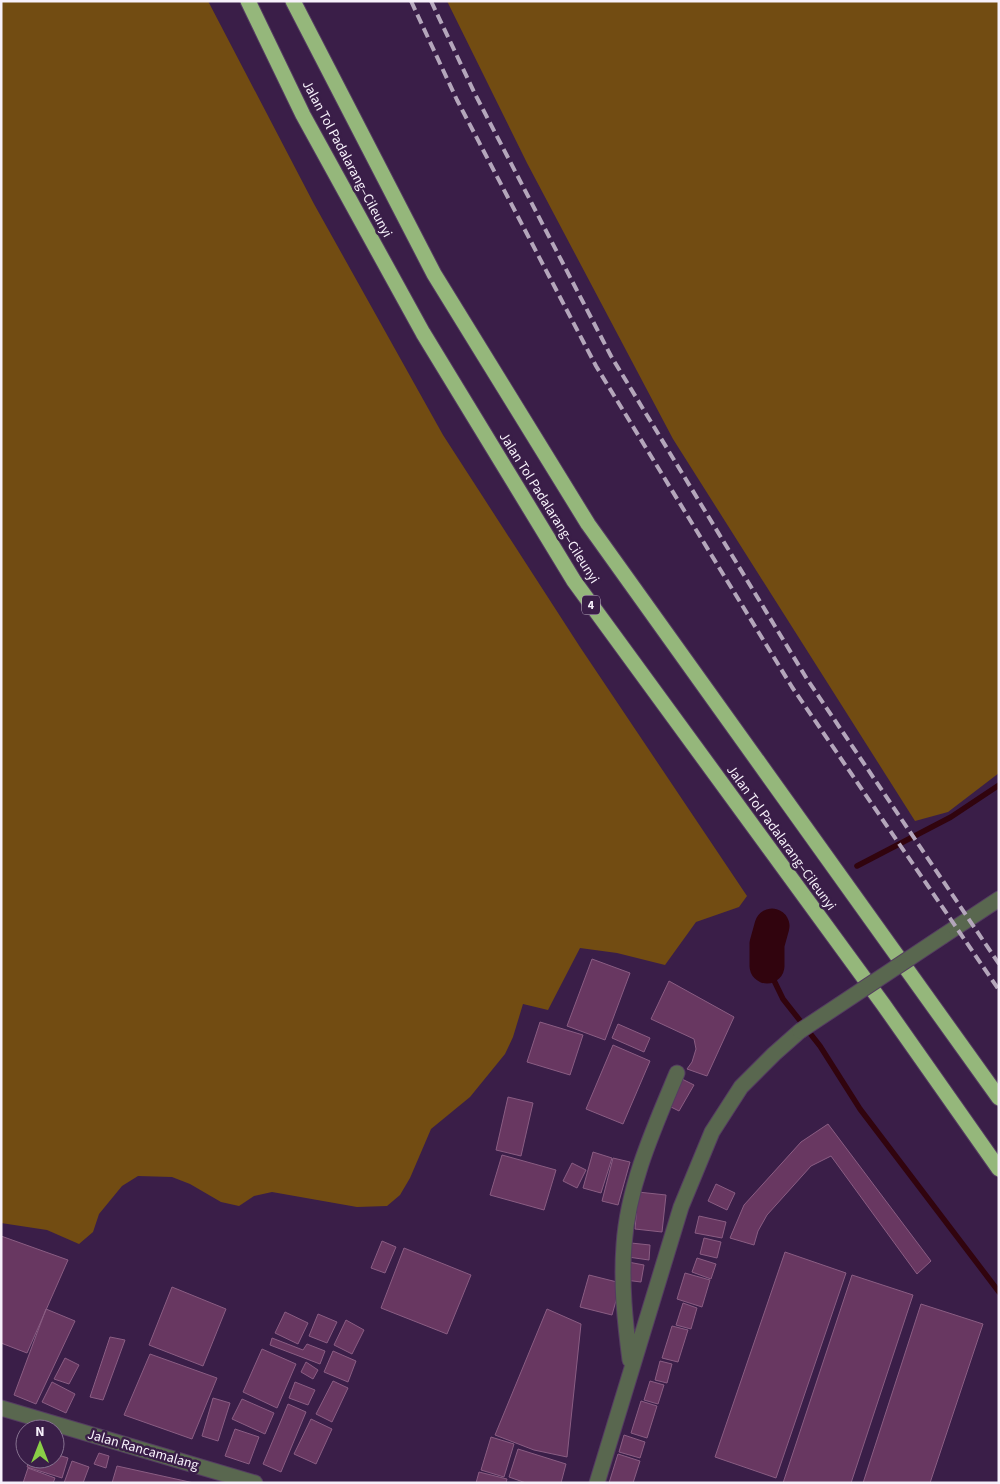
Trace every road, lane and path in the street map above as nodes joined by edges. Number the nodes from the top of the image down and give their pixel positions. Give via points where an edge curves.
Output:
1 (248, 1) edge
2 (292, 1) edge
3 (999, 899) edge
4 (676, 1073) dead end
5 (999, 1098) edge
6 (999, 1169) edge
7 (631, 1367) junction
8 (1, 1408) edge
9 (255, 1483) edge
10 (597, 1483) edge

1 - 6 highway, Jalan Tol Padalarang–Cileunyi / 4 via 303,115 423,333 574,581 883,1004
2 - 5 highway, Jalan Tol Padalarang–Cileunyi via 434,274 588,524
3 - 7 street, bridge via 800,1032 741,1087 712,1132 681,1207
4 - 7 street via 636,1182 624,1244 625,1319
7 - 10 street
8 - 9 street, Jalan Rancamalang

